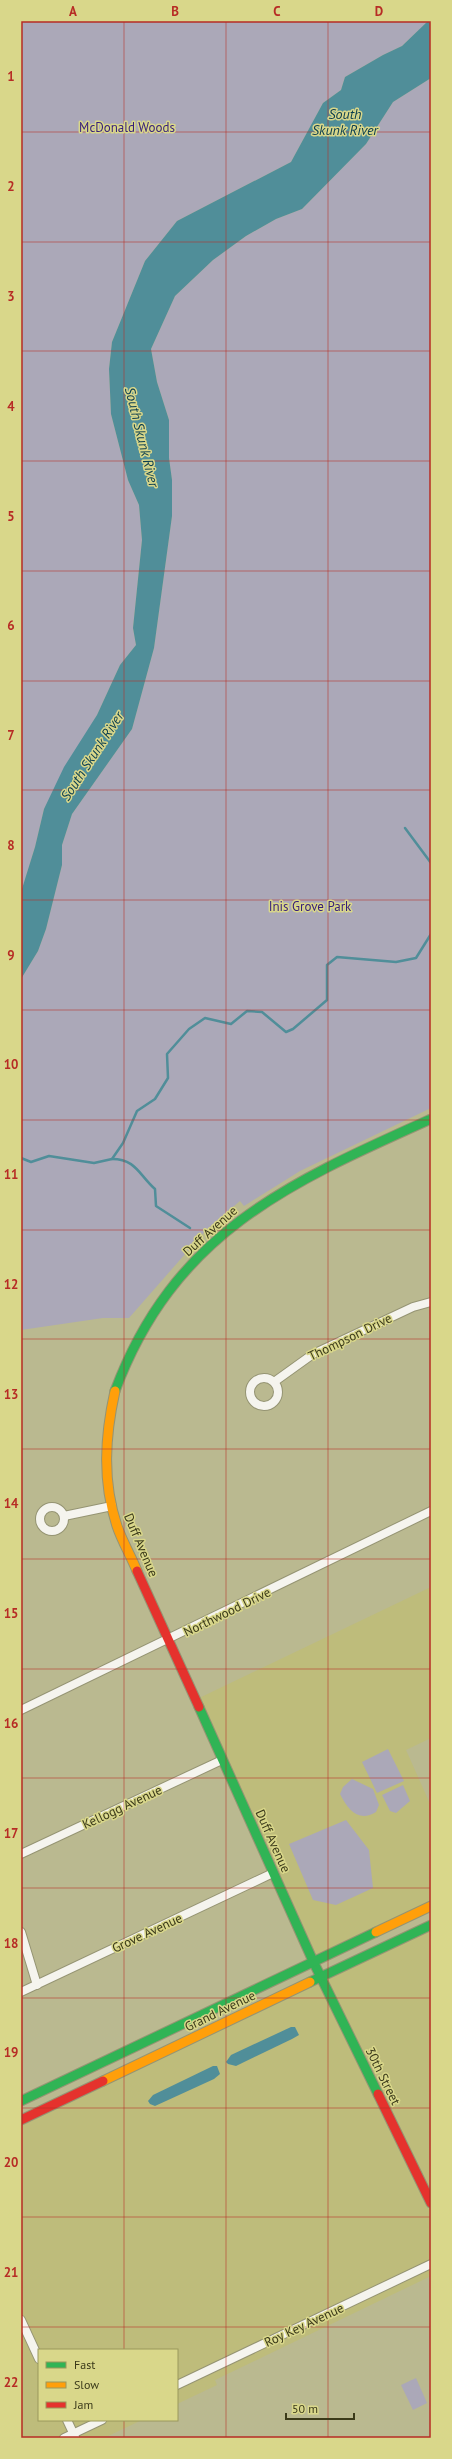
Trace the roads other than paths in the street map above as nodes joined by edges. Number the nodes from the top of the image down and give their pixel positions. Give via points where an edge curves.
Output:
1 (431, 1119) edge
2 (431, 1302) edge
3 (274, 1382) dead end
4 (112, 1506) junction
5 (431, 1511) edge
6 (64, 1516) dead end
7 (168, 1640) junction
8 (21, 1710) edge
9 (222, 1760) junction
10 (21, 1854) edge
11 (273, 1873) junction
12 (431, 1906) edge
13 (431, 1925) edge
14 (21, 1932) edge
15 (313, 1961) junction
16 (320, 1977) junction
17 (37, 1985) junction
18 (21, 1992) edge
19 (21, 2101) edge
20 (21, 2120) edge
21 (431, 2203) edge
22 (431, 2264) edge
23 (21, 2320) edge
24 (38, 2357) edge
25 (178, 2385) edge
26 (67, 2421) edge
27 (100, 2421) edge
28 (74, 2436) edge
29 (64, 2438) edge

1 - 4 main road, Duff Avenue via 304,1179 266,1201 233,1225 208,1248 174,1286 138,1340 125,1366 112,1404 106,1458
2 - 3 street, Thompson Drive via 413,1307 313,1354
4 - 6 street
4 - 7 main road, Duff Avenue via 117,1526
5 - 7 street, Northwood Drive
7 - 8 street, Northwood Drive
7 - 9 main road, Duff Avenue
9 - 10 street, Kellogg Avenue
9 - 11 main road, Duff Avenue
11 - 15 main road, Duff Avenue
11 - 17 street, Grove Avenue
12 - 15 main road, Grand Avenue
13 - 16 main road, Grand Avenue
14 - 17 street
15 - 16 main road, 30th Street
15 - 19 main road, Grand Avenue
16 - 20 main road, Grand Avenue
16 - 21 main road, 30th Street
17 - 18 street, Grove Avenue
22 - 25 street, Roy Key Avenue
23 - 24 street
26 - 28 street
27 - 28 street
28 - 29 street

